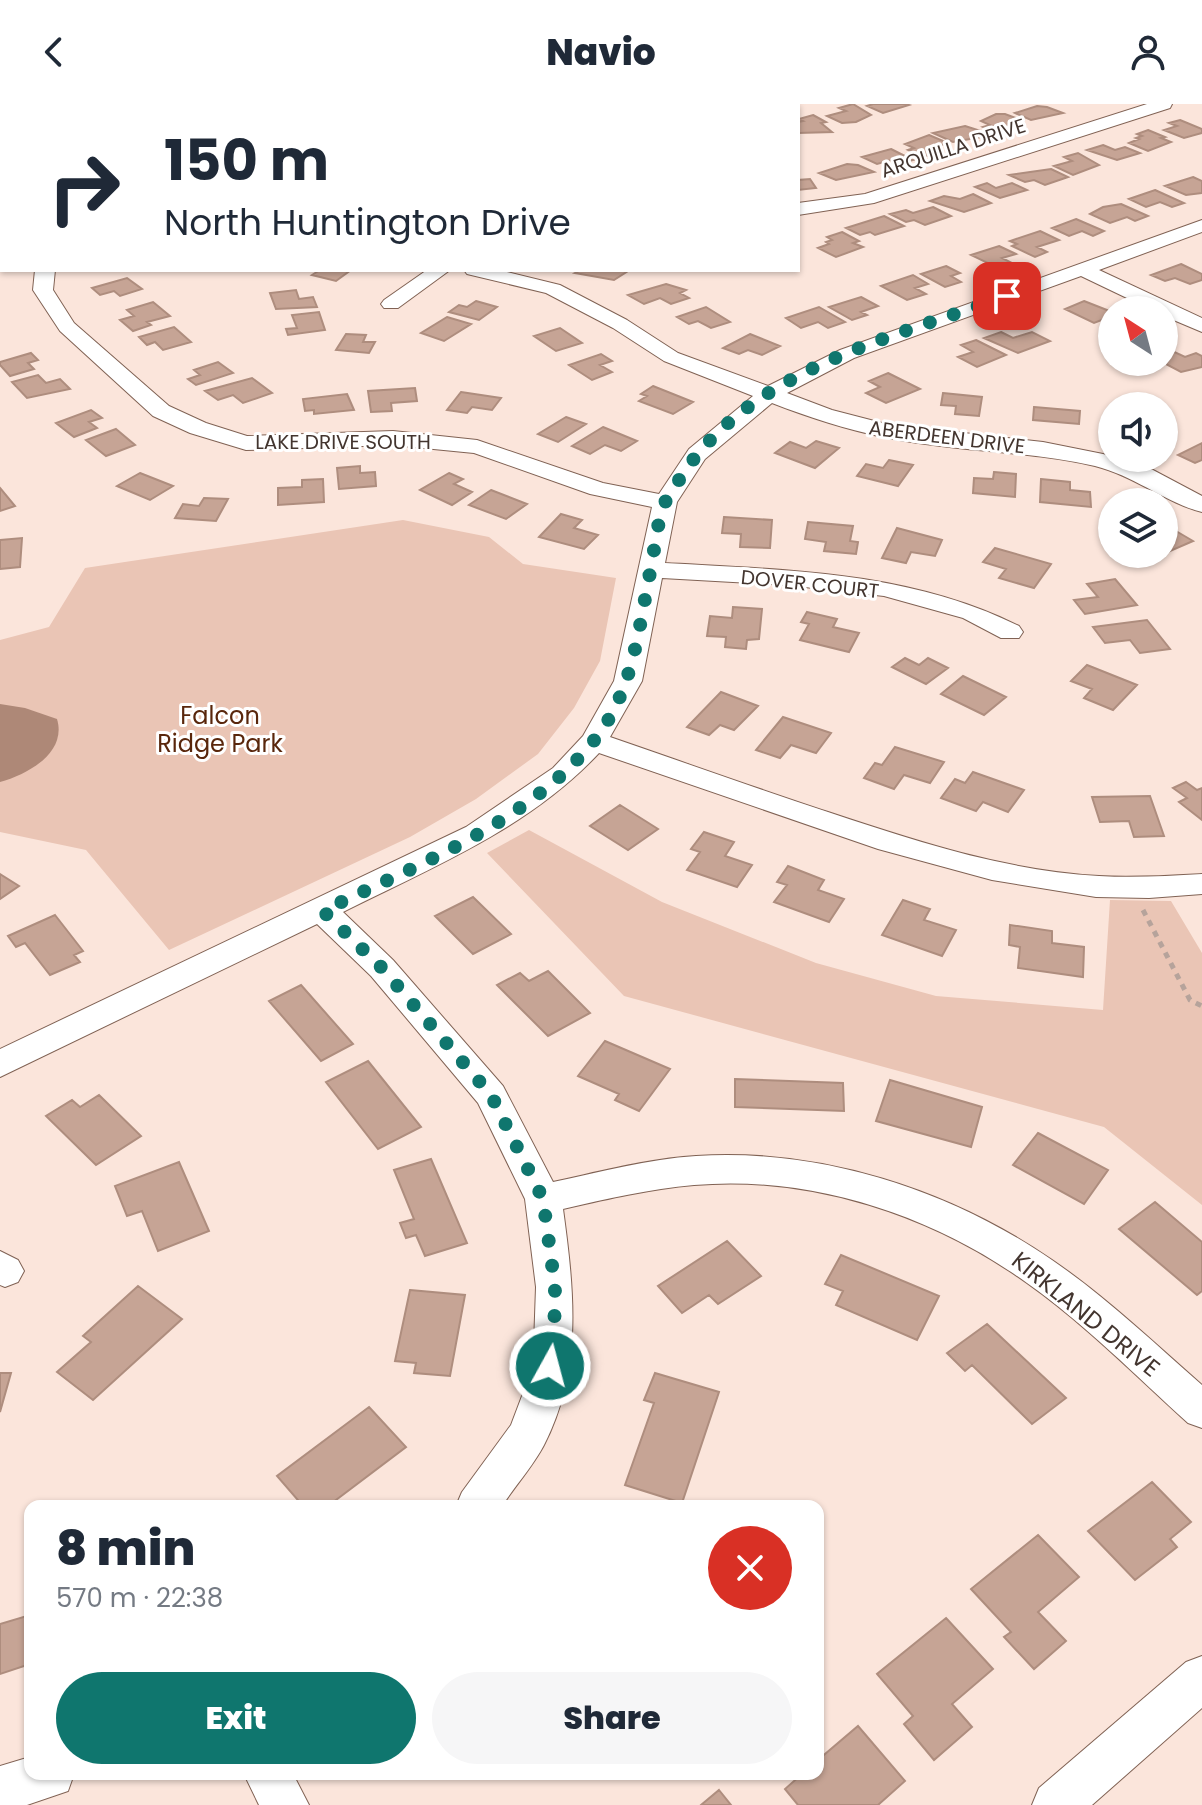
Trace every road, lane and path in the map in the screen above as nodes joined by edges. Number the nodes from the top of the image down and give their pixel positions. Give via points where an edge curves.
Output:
1 (1164, 104) edge
2 (800, 209) edge
3 (1202, 226) edge
4 (1082, 269) junction
5 (45, 272) edge
6 (437, 272) edge
7 (482, 272) edge
8 (391, 304) dead end
9 (1202, 326) edge
10 (769, 394) junction
11 (665, 502) junction
12 (1202, 505) edge
13 (650, 570) junction
14 (1010, 632) dead end
15 (594, 741) junction
16 (1202, 884) edge
17 (1132, 888) junction
18 (323, 911) junction
19 (1202, 1006) edge
20 (1, 1062) edge
21 (543, 1199) junction
22 (1202, 1410) edge
23 (481, 1500) edge
24 (1202, 1678) edge
25 (32, 1780) edge
26 (270, 1780) edge
27 (0, 1790) edge
28 (285, 1805) edge
29 (1056, 1805) edge

1 - 2 street, ARQUILLA DRIVE via 868,199
3 - 4 street
4 - 9 street
4 - 10 street via 847,354
5 - 11 street, LAKE DRIVE SOUTH via 43,290 67,327 161,411 198,428 246,443 393,438 477,447 598,489
6 - 8 street
7 - 10 street, ABERDEEN DRIVE via 553,289 671,357
10 - 11 street via 697,454
10 - 12 street, ABERDEEN DRIVE via 885,431 1103,461 1145,475
11 - 13 street
13 - 14 street, DOVER COURT via 877,590 975,614
13 - 15 street via 628,681
15 - 17 street via 872,838 954,861 1048,881
15 - 18 street via 563,774 477,834
16 - 17 street
17 - 19 path via 1190,1000
18 - 20 street
18 - 21 street via 382,968 491,1095
21 - 22 street, KIRKLAND DRIVE via 652,1175 723,1171 817,1178 900,1200 966,1226 1017,1256
21 - 23 street via 555,1287 551,1359 528,1435
24 - 29 street
25 - 27 street
26 - 28 street

